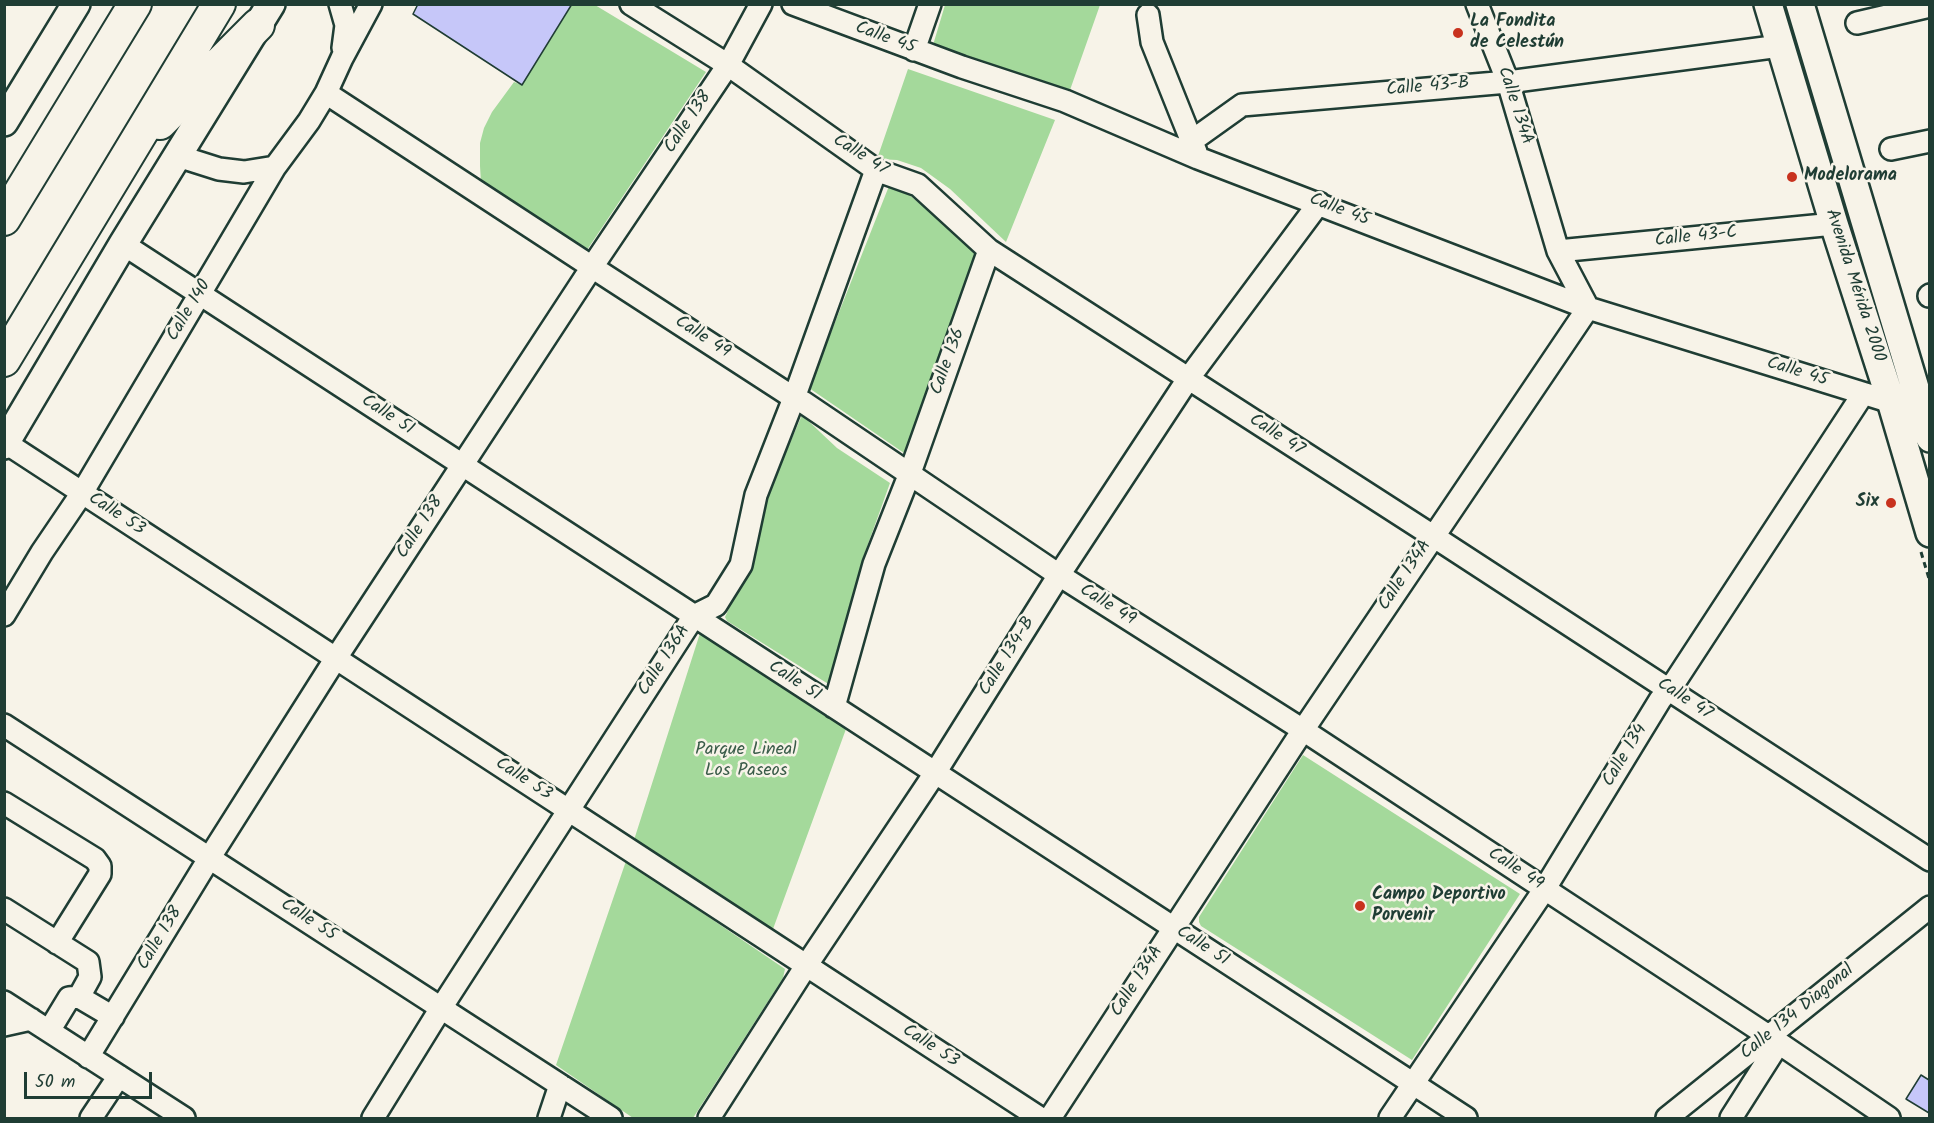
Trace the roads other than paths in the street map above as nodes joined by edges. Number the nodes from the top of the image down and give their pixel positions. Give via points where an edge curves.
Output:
1 (76, 4) edge
2 (135, 4) edge
3 (219, 4) edge
4 (340, 4) edge
5 (371, 4) edge
6 (631, 4) edge
7 (761, 4) edge
8 (793, 4) edge
9 (930, 4) edge
10 (1477, 4) edge
11 (1768, 4) edge
12 (1800, 4) edge
13 (1929, 6) edge
14 (264, 15) edge
15 (1148, 15) dead end
16 (1857, 23) dead end
17 (1780, 46) junction
18 (915, 50) junction
19 (342, 58) junction
20 (728, 65) junction
21 (1508, 82) junction
22 (326, 93) junction
23 (4, 122) edge
24 (1929, 141) edge
25 (1196, 149) junction
26 (1891, 149) dead end
27 (178, 156) junction
28 (125, 158) junction
29 (275, 167) junction
30 (876, 170) junction
31 (1319, 203) junction
32 (4, 219) edge
33 (1834, 224) junction
34 (123, 244) junction
35 (989, 250) junction
36 (1558, 251) junction
37 (592, 267) junction
38 (200, 294) junction
39 (1588, 308) junction
40 (4, 360) edge
41 (1188, 379) junction
42 (1863, 394) junction
43 (794, 398) junction
44 (1892, 401) junction
45 (1928, 427) edge
46 (1902, 436) junction
47 (5, 444) edge
48 (462, 466) junction
49 (910, 473) junction
50 (82, 494) junction
51 (1929, 533) edge
52 (1433, 536) junction
53 (1059, 575) junction
54 (4, 615) edge
55 (694, 616) junction
56 (336, 658) junction
57 (1668, 690) junction
58 (834, 707) junction
59 (4, 725) edge
60 (1303, 730) junction
61 (935, 773) junction
62 (4, 803) edge
63 (569, 810) junction
64 (210, 857) junction
65 (1929, 860) edge
66 (1544, 890) junction
67 (1929, 906) edge
68 (4, 909) edge
69 (1173, 928) junction
70 (57, 943) junction
71 (806, 966) junction
72 (79, 997) junction
73 (4, 1002) edge
74 (441, 1008) junction
75 (113, 1017) junction
76 (4, 1025) edge
77 (40, 1025) junction
78 (1774, 1040) junction
79 (88, 1057) junction
80 (119, 1076) junction
81 (1413, 1084) junction
82 (560, 1085) junction
83 (91, 1119) edge
84 (184, 1119) edge
85 (373, 1119) edge
86 (549, 1119) edge
87 (611, 1119) edge
88 (709, 1119) edge
89 (1040, 1119) edge
90 (1050, 1119) edge
91 (1390, 1119) edge
92 (1466, 1119) edge
93 (1667, 1119) edge
94 (1731, 1119) edge
95 (1889, 1119) edge

1 - 23 main road
2 - 32 highway
3 - 28 highway
4 - 19 street via 346,25
5 - 19 street, Calle 140
6 - 20 street, Calle 47
7 - 20 street, Calle 138
8 - 18 street, Calle 45
9 - 18 street
10 - 21 street, Calle 134A
11 - 17 main road, Avenida Mérida 2000
12 - 45 main road, Avenida Mérida 2000
13 - 16 street
14 - 27 main road
14 - 28 highway
15 - 25 street via 1152,42
17 - 21 street, Calle 43-B
17 - 33 main road, Avenida Mérida 2000
18 - 25 street, Calle 45
19 - 22 street, Calle 140
20 - 30 street, Calle 47
20 - 37 street, Calle 138
21 - 25 street, Calle 43-B via 1242,105
21 - 36 street, Calle 134A
22 - 29 street, Calle 140
22 - 37 street, Calle 49
24 - 26 street
25 - 31 street, Calle 45
27 - 29 street via 244,172
27 - 34 main road
28 - 40 highway
29 - 38 street, Calle 140
30 - 35 street, Calle 47 via 918,185
30 - 43 street, Calle 136A
31 - 39 street, Calle 45
31 - 41 street, Calle 134-B
33 - 36 street, Calle 43-C
33 - 44 main road, Avenida Mérida 2000
34 - 38 street, Calle 51
34 - 47 main road
35 - 41 street, Calle 47
35 - 49 street, Calle 136
36 - 39 street, Calle 134A
37 - 43 street, Calle 49
37 - 48 street, Calle 138
38 - 48 street, Calle 51
38 - 50 street, Calle 140
39 - 42 street, Calle 45
39 - 52 street, Calle 134A
41 - 52 street, Calle 47
41 - 53 street, Calle 134-B
42 - 44 street, Calle 45
42 - 57 street, Calle 134
43 - 49 street, Calle 49
43 - 55 street, Calle 136A via 756,495 741,565 716,605
44 - 45 street, Calle 45
44 - 46 main road, Avenida Mérida 2000
45 - 46 street
46 - 51 main road, Avenida Mérida 2000
47 - 50 street, Calle 53
48 - 55 street, Calle 51
48 - 56 street, Calle 138
49 - 53 street, Calle 49
49 - 58 street, Calle 136 via 874,564
50 - 54 street, Calle 140
50 - 56 street, Calle 53
52 - 57 street, Calle 47
52 - 60 street, Calle 134A
53 - 60 street, Calle 49
53 - 61 street, Calle 134-B
55 - 58 street, Calle 51
55 - 63 street, Calle 136A
56 - 63 street, Calle 53
56 - 64 street, Calle 138
57 - 65 street, Calle 47
57 - 66 street, Calle 134
58 - 61 street, Calle 51
59 - 64 street, Calle 55
60 - 66 street, Calle 49
60 - 69 street, Calle 134A
61 - 69 street, Calle 51
61 - 71 street, Calle 134-B
62 - 70 street via 95,859 100,866 100,874
63 - 71 street, Calle 53
63 - 74 street, Calle 136A
64 - 74 street, Calle 55
64 - 75 street, Calle 138
66 - 78 street, Calle 49
66 - 81 street, Calle 134
67 - 78 street, Calle 134 Diagonal
68 - 70 street
69 - 81 street, Calle 51
69 - 90 street, Calle 134A
70 - 72 street via 88,962 90,977
71 - 88 street, Calle 134-B
71 - 89 street, Calle 53
72 - 75 street
72 - 77 street via 69,998
73 - 77 street
74 - 82 street, Calle 55
74 - 85 street, Calle 136A
75 - 79 street, Calle 138
76 - 77 street
77 - 79 street
78 - 93 street, Calle 134 Diagonal
78 - 94 street
78 - 95 street, Calle 49
79 - 80 street
80 - 83 street
80 - 84 street
81 - 91 street, Calle 134
81 - 92 street, Calle 51
82 - 86 street
82 - 87 street, Calle 55

